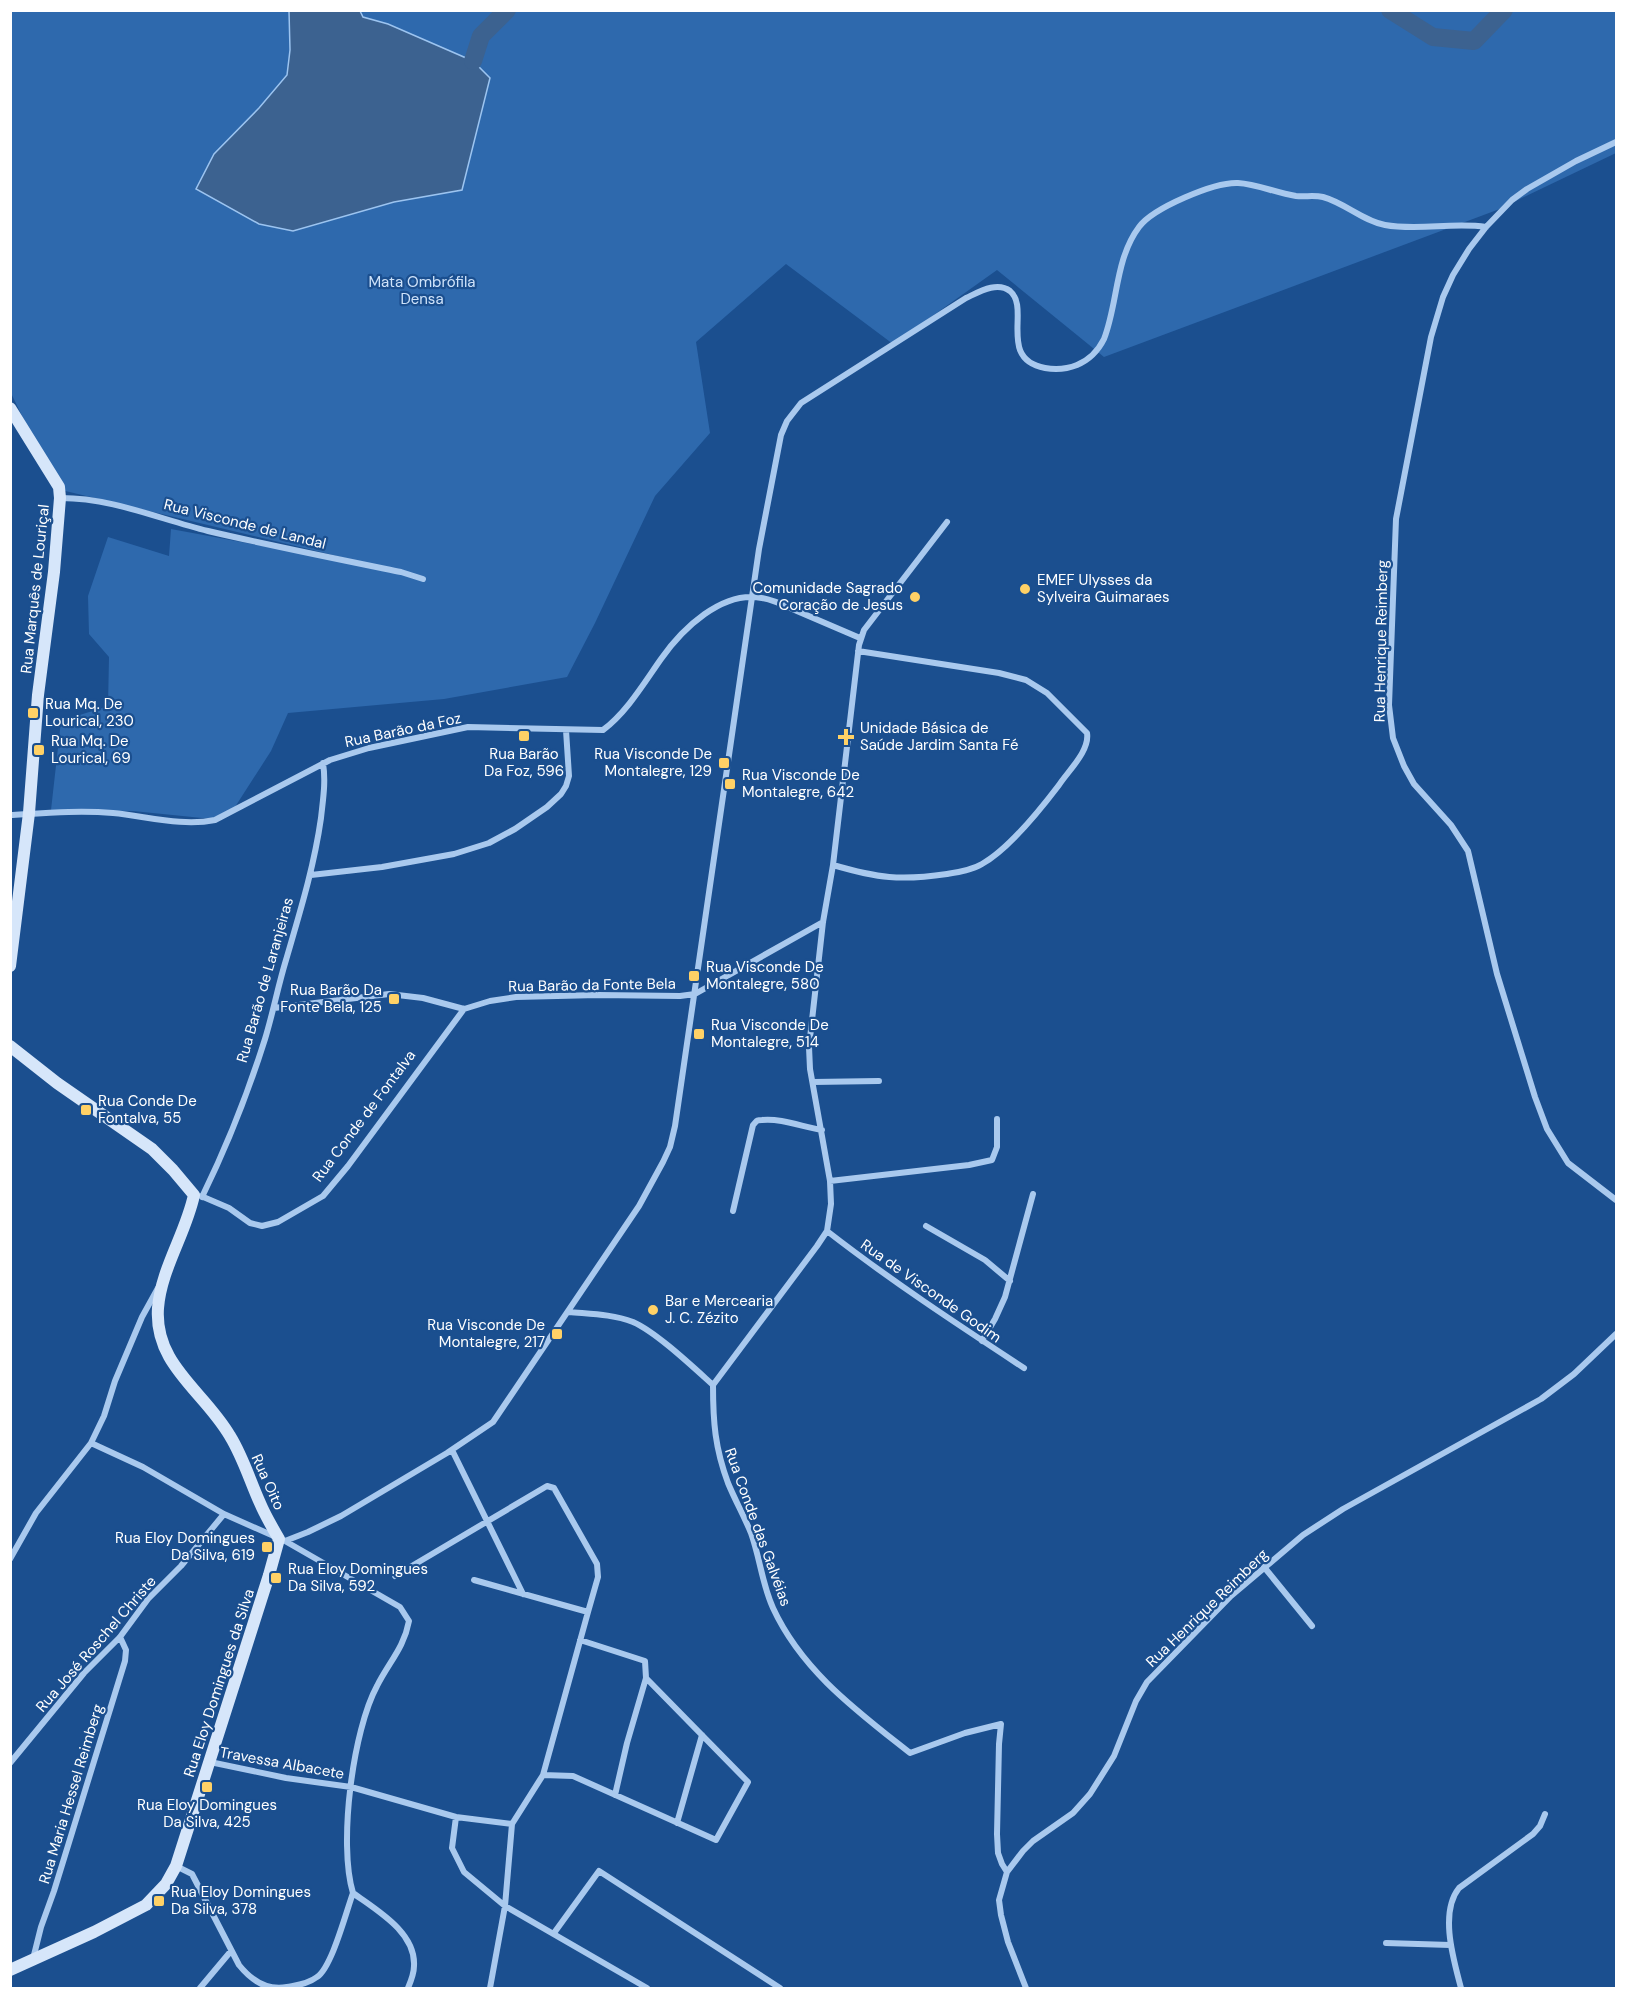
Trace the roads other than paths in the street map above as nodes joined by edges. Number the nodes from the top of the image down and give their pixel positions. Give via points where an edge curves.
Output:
1 (1617, 142) edge
2 (1486, 227) junction
3 (10, 408) edge
4 (60, 498) junction
5 (947, 522) dead end
6 (423, 579) dead end
7 (753, 597) junction
8 (860, 638) junction
9 (858, 651) junction
10 (566, 730) junction
11 (323, 763) junction
12 (29, 813) junction
13 (10, 815) edge
14 (833, 865) junction
15 (310, 875) junction
16 (823, 922) junction
17 (10, 966) edge
18 (694, 994) junction
19 (274, 1008) junction
20 (464, 1008) junction
21 (10, 1046) edge
22 (879, 1081) dead end
23 (813, 1082) junction
24 (997, 1119) dead end
25 (822, 1130) junction
26 (830, 1181) junction
27 (1033, 1194) dead end
28 (198, 1196) junction
29 (1617, 1200) edge
30 (733, 1211) dead end
31 (926, 1226) dead end
32 (827, 1231) junction
33 (1010, 1281) junction
34 (162, 1285) junction
35 (569, 1312) junction
36 (1617, 1334) edge
37 (982, 1341) junction
38 (1024, 1368) dead end
39 (713, 1384) junction
40 (91, 1443) junction
41 (452, 1450) junction
42 (224, 1514) junction
43 (487, 1521) junction
44 (282, 1540) junction
45 (10, 1559) edge
46 (1264, 1567) junction
47 (395, 1576) dead end
48 (474, 1580) dead end
49 (523, 1594) junction
50 (588, 1612) junction
51 (1312, 1626) dead end
52 (120, 1637) junction
53 (580, 1640) junction
54 (646, 1678) junction
55 (702, 1735) junction
56 (209, 1762) junction
57 (10, 1763) edge
58 (543, 1775) junction
59 (351, 1787) junction
60 (615, 1795) junction
61 (1545, 1814) dead end
62 (456, 1817) junction
63 (677, 1823) junction
64 (512, 1824) junction
65 (176, 1866) junction
66 (1007, 1872) junction
67 (353, 1893) junction
68 (505, 1906) junction
69 (554, 1933) junction
70 (1386, 1943) dead end
71 (1450, 1945) junction
72 (231, 1951) junction
73 (33, 1959) junction
74 (10, 1970) edge
75 (200, 1989) edge
76 (408, 1989) edge
77 (490, 1989) edge
78 (647, 1989) edge
79 (780, 1989) edge
80 (1026, 1989) edge
81 (1461, 1989) edge

1 - 2 street, Rua Henrique Reimberg via 1576,160 1527,189
2 - 7 street via 1384,225 1323,197 1296,196 1238,183 1206,190 1160,209 1139,226 1122,262 1107,332 1100,347 1089,358 1053,370 1026,359 1019,346 1018,314 1010,292 1003,288 986,289 958,303 814,393 794,411 777,449
2 - 29 street, Rua Henrique Reimberg via 1453,275 1435,318 1403,479 1395,538 1390,722 1398,752 1414,784 1451,825 1468,851 1497,974 1547,1129 1568,1163
3 - 4 main road, Rua Marquês de Louriçal via 59,487
4 - 6 street, Rua Visconde de Landal via 101,502 207,531
4 - 12 main road, Rua Marquês de Louriçal
5 - 8 street
7 - 8 street, Rua Barão da Foz via 774,601
7 - 10 street, Rua Barão da Foz via 723,605 691,624 617,718 603,730
7 - 18 street
8 - 9 street
9 - 14 street
9 - 14 street via 1026,680 1060,705 1088,740 1030,820 981,866 899,879
10 - 11 street, Rua Barão da Foz via 468,727 369,748
10 - 15 street via 568,781 561,794 515,829 472,849 404,863
11 - 12 street, Rua Barão da Foz via 215,820
11 - 15 street, Rua Barão de Laranjeiras via 324,796
12 - 13 street, Rua Barão da Foz
12 - 17 main road, Rua Marquês de Louriçal
14 - 16 street
15 - 19 street, Rua Barão de Laranjeiras
16 - 18 street, Rua Barão da Fonte Bela
16 - 23 street via 809,1047
18 - 20 street, Rua Barão da Fonte Bela via 516,997
18 - 35 street via 670,1147 639,1206
19 - 20 street, Rua Barão da Fonte Bela via 389,994
19 - 28 street, Rua Barão de Laranjeiras via 228,1141
20 - 28 street, Rua Conde de Fontalva via 323,1196 278,1222 262,1226
21 - 28 main road, Rua Conde de Fontalva via 152,1149
22 - 23 street
23 - 25 street
24 - 26 street via 997,1147 992,1160
25 - 26 street
25 - 30 street via 757,1121
26 - 32 street
27 - 33 street
28 - 34 main road, Rua Barão de Laranjeiras
31 - 33 street via 985,1260
32 - 37 street, Rua de Visconde Godim
32 - 39 street
33 - 37 street
34 - 40 street, Rua Barão de Laranjeiras via 142,1317
34 - 44 main road, Rua Oito via 158,1308 162,1344 231,1437 260,1504
35 - 39 street via 608,1315 634,1323
35 - 41 street via 493,1422
36 - 46 street, Rua Henrique Reimberg via 1541,1400 1344,1509 1303,1535
37 - 38 street, Rua de Visconde Godim
39 - 66 street, Rua Conde das Galvéias via 713,1422 728,1484 751,1534 766,1589 785,1631 804,1658 842,1699 910,1753 1001,1724 997,1834 998,1853
40 - 42 street via 143,1467
40 - 45 street, Rua Barão de Laranjeiras via 36,1513
41 - 43 street
41 - 44 street via 341,1516
42 - 44 street
42 - 52 street, Rua José Roschel Christe via 181,1566 147,1599
43 - 47 street
43 - 49 street
43 - 50 street via 546,1486 554,1488 597,1564 598,1577
44 - 56 main road, Rua Eloy Domingues da Silva
44 - 59 street via 400,1608 409,1621 403,1644 376,1686 365,1715
46 - 51 street
46 - 66 street, Rua Henrique Reimberg via 1147,1682 1114,1756 1090,1794 1073,1813 1033,1841
48 - 49 street
49 - 50 street
50 - 53 street
52 - 57 street, Rua José Roschel Christe via 84,1673
52 - 73 street, Rua Maria Hessel Reimberg via 126,1650 125,1661
53 - 54 street via 645,1661
53 - 58 street
54 - 55 street
54 - 60 street
55 - 63 street
55 - 63 street via 748,1782 716,1840
56 - 59 street, Travessa Albacete
56 - 65 main road, Rua Eloy Domingues da Silva
58 - 60 street via 573,1776
58 - 64 street
59 - 62 street, Travessa Albacete
59 - 67 street via 347,1861
60 - 63 street
61 - 71 street via 1533,1834 1456,1891
62 - 64 street, Travessa Albacete
62 - 68 street via 452,1848 464,1872
64 - 68 street
65 - 72 street via 192,1875
65 - 73 main road, Rua Eloy Domingues da Silva via 166,1884 146,1905
66 - 80 street, Rua Henrique Reimberg via 999,1900 1001,1915
67 - 72 street via 327,1965 308,1983 279,1988 262,1985 249,1977
67 - 76 street via 400,1930 412,1950 414,1965
68 - 69 street
68 - 77 street
69 - 78 street
69 - 79 street via 599,1871
70 - 71 street
71 - 81 street
72 - 75 street
73 - 74 main road, Rua Eloy Domingues da Silva

